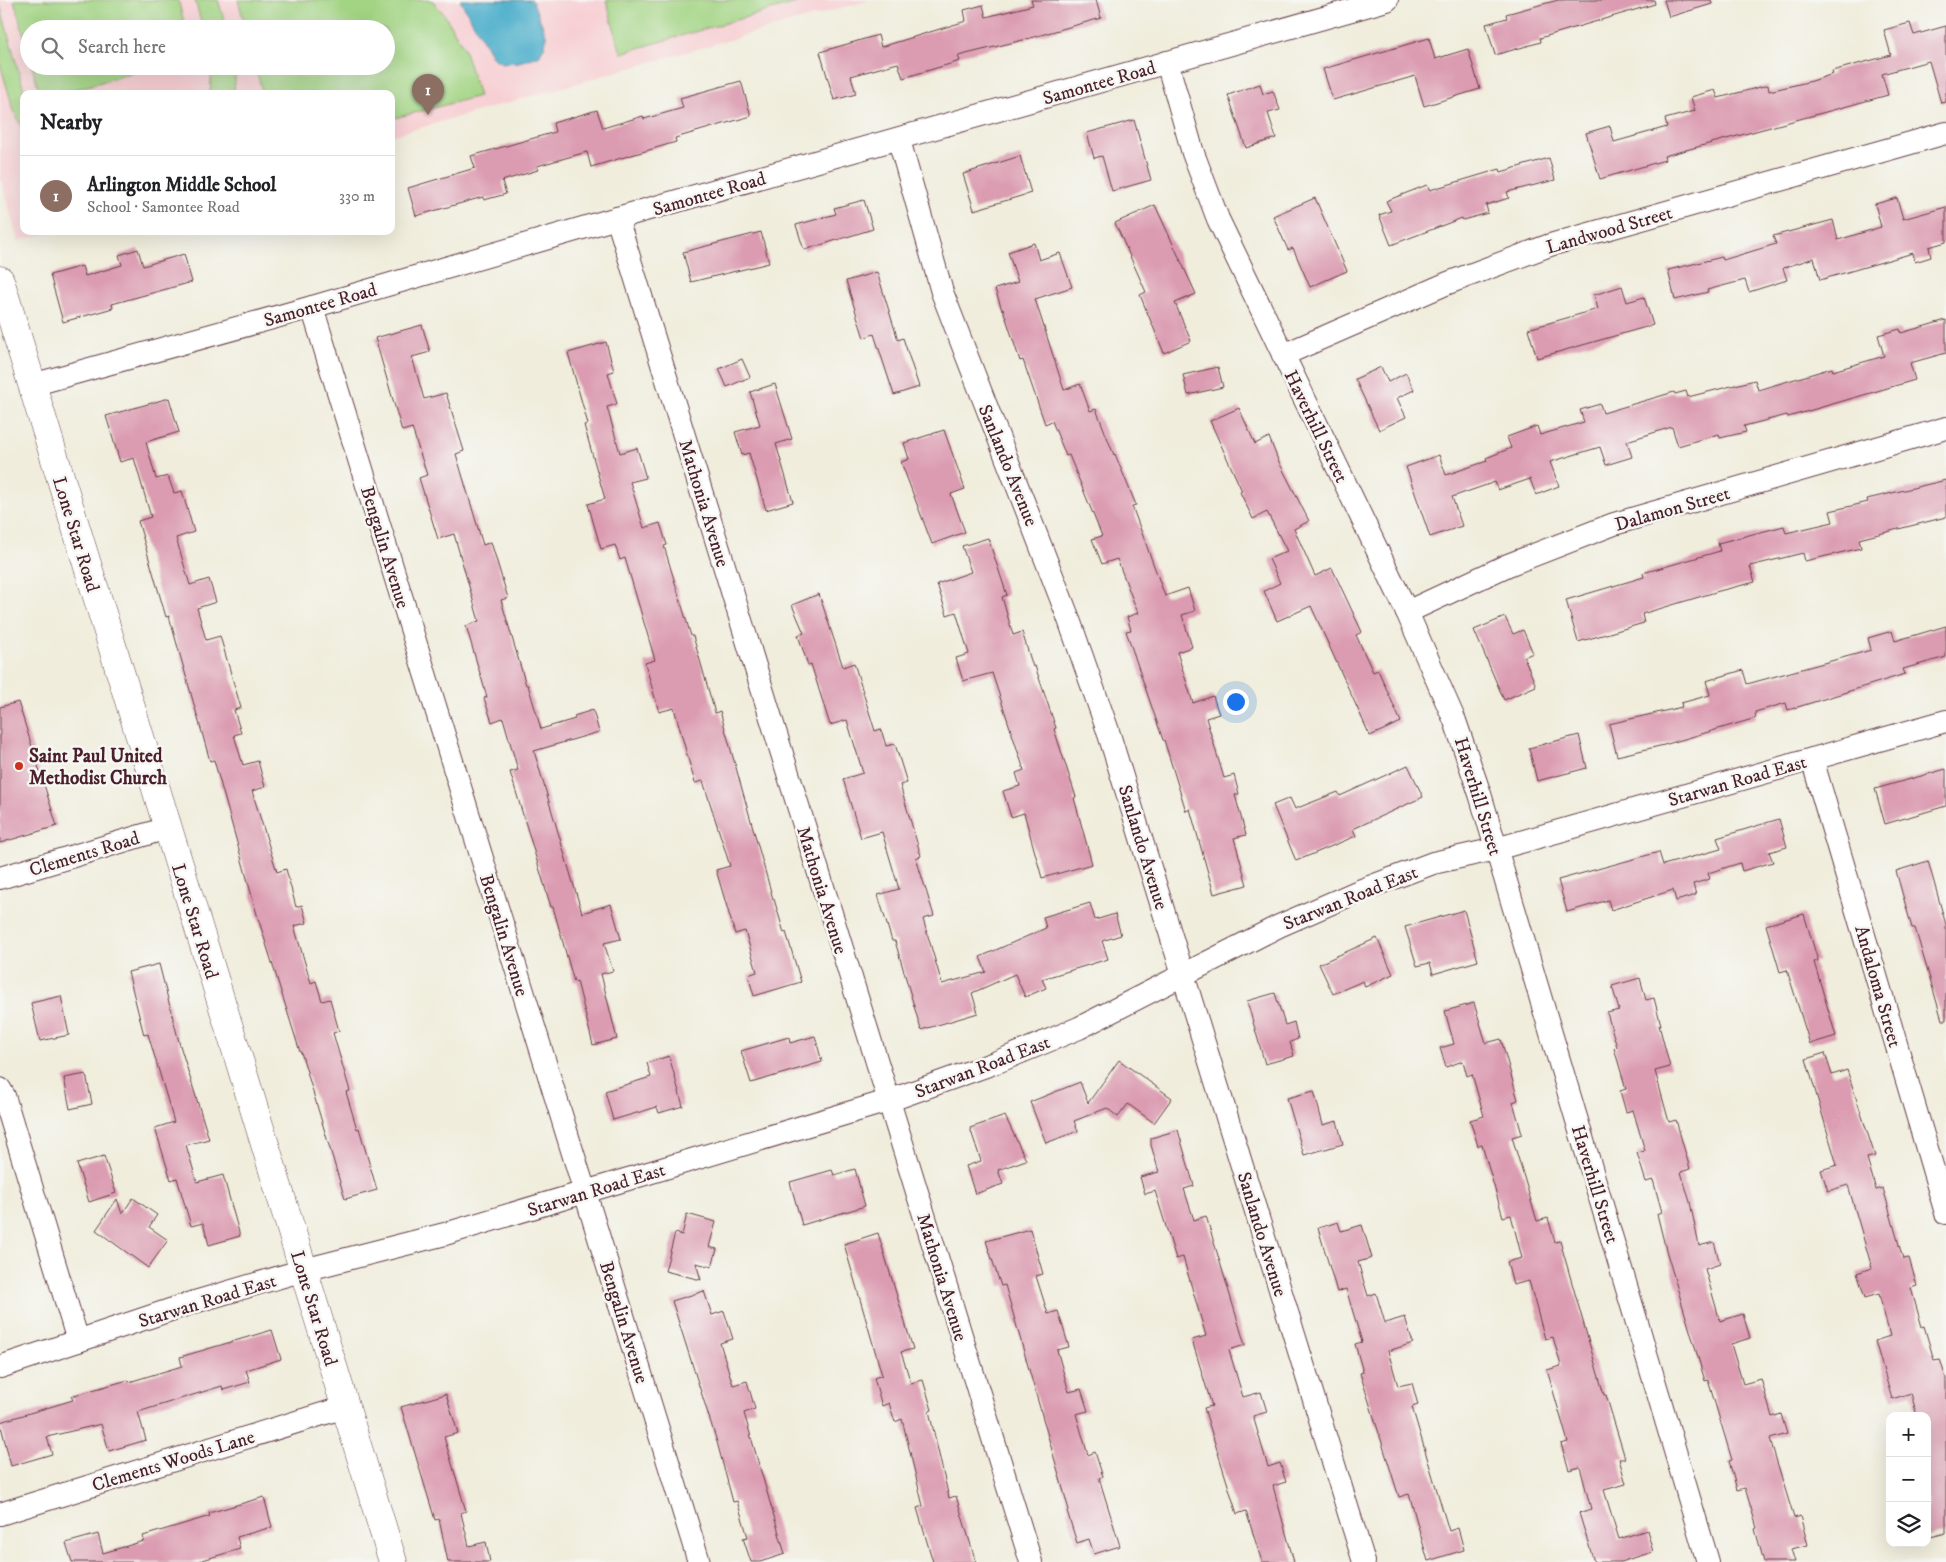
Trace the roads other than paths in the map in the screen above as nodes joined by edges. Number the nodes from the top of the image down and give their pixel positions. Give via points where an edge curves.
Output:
1 (1387, 0) edge
2 (1326, 8) edge
3 (1167, 62) junction
4 (1946, 133) edge
5 (899, 140) junction
6 (617, 218) junction
7 (0, 280) edge
8 (312, 307) junction
9 (1283, 355) junction
10 (32, 385) junction
11 (1946, 428) edge
12 (1406, 612) junction
13 (1946, 721) edge
14 (1812, 759) junction
15 (167, 828) junction
16 (1496, 849) junction
17 (0, 878) edge
18 (1184, 976) junction
19 (0, 1089) edge
20 (888, 1100) junction
21 (585, 1192) junction
22 (1946, 1213) edge
23 (304, 1270) junction
24 (78, 1341) junction
25 (0, 1367) edge
26 (346, 1407) junction
27 (0, 1514) edge
28 (393, 1562) edge
29 (699, 1562) edge
30 (1030, 1562) edge
31 (1364, 1562) edge
32 (1708, 1562) edge

1 - 2 street, Samontee Road
2 - 3 street, Samontee Road
3 - 5 street, Samontee Road
3 - 9 street, Haverhill Street via 1192,153 1218,220
4 - 9 street, Landwood Street via 1550,245 1448,283
5 - 6 street, Samontee Road
5 - 18 street, Sanlando Avenue via 942,292 1108,731
6 - 8 street, Samontee Road
6 - 20 street, Mathonia Avenue
7 - 10 street, Lone Star Road
8 - 10 street, Samontee Road
8 - 21 street, Bengalin Avenue
9 - 12 street, Haverhill Street
10 - 15 street, Lone Star Road
11 - 12 street, Dalamon Street via 1614,524 1508,565
12 - 16 street, Haverhill Street via 1455,721
13 - 14 street, Starwan Road East
14 - 16 street, Starwan Road East
14 - 22 street, Andaloma Street
15 - 17 street, Clements Road
15 - 23 street, Lone Star Road
16 - 18 street, Starwan Road East via 1433,863 1360,891 1279,926
16 - 32 street, Haverhill Street
18 - 20 street, Starwan Road East via 1080,1028 997,1062
18 - 31 street, Sanlando Avenue
19 - 24 street
20 - 21 street, Starwan Road East
20 - 30 street, Mathonia Avenue
21 - 23 street, Starwan Road East via 445,1234
21 - 29 street, Bengalin Avenue
23 - 24 street, Starwan Road East
23 - 26 street, Lone Star Road
24 - 25 street, Starwan Road East
26 - 27 street, Clements Woods Lane
26 - 28 street, Lone Star Road

